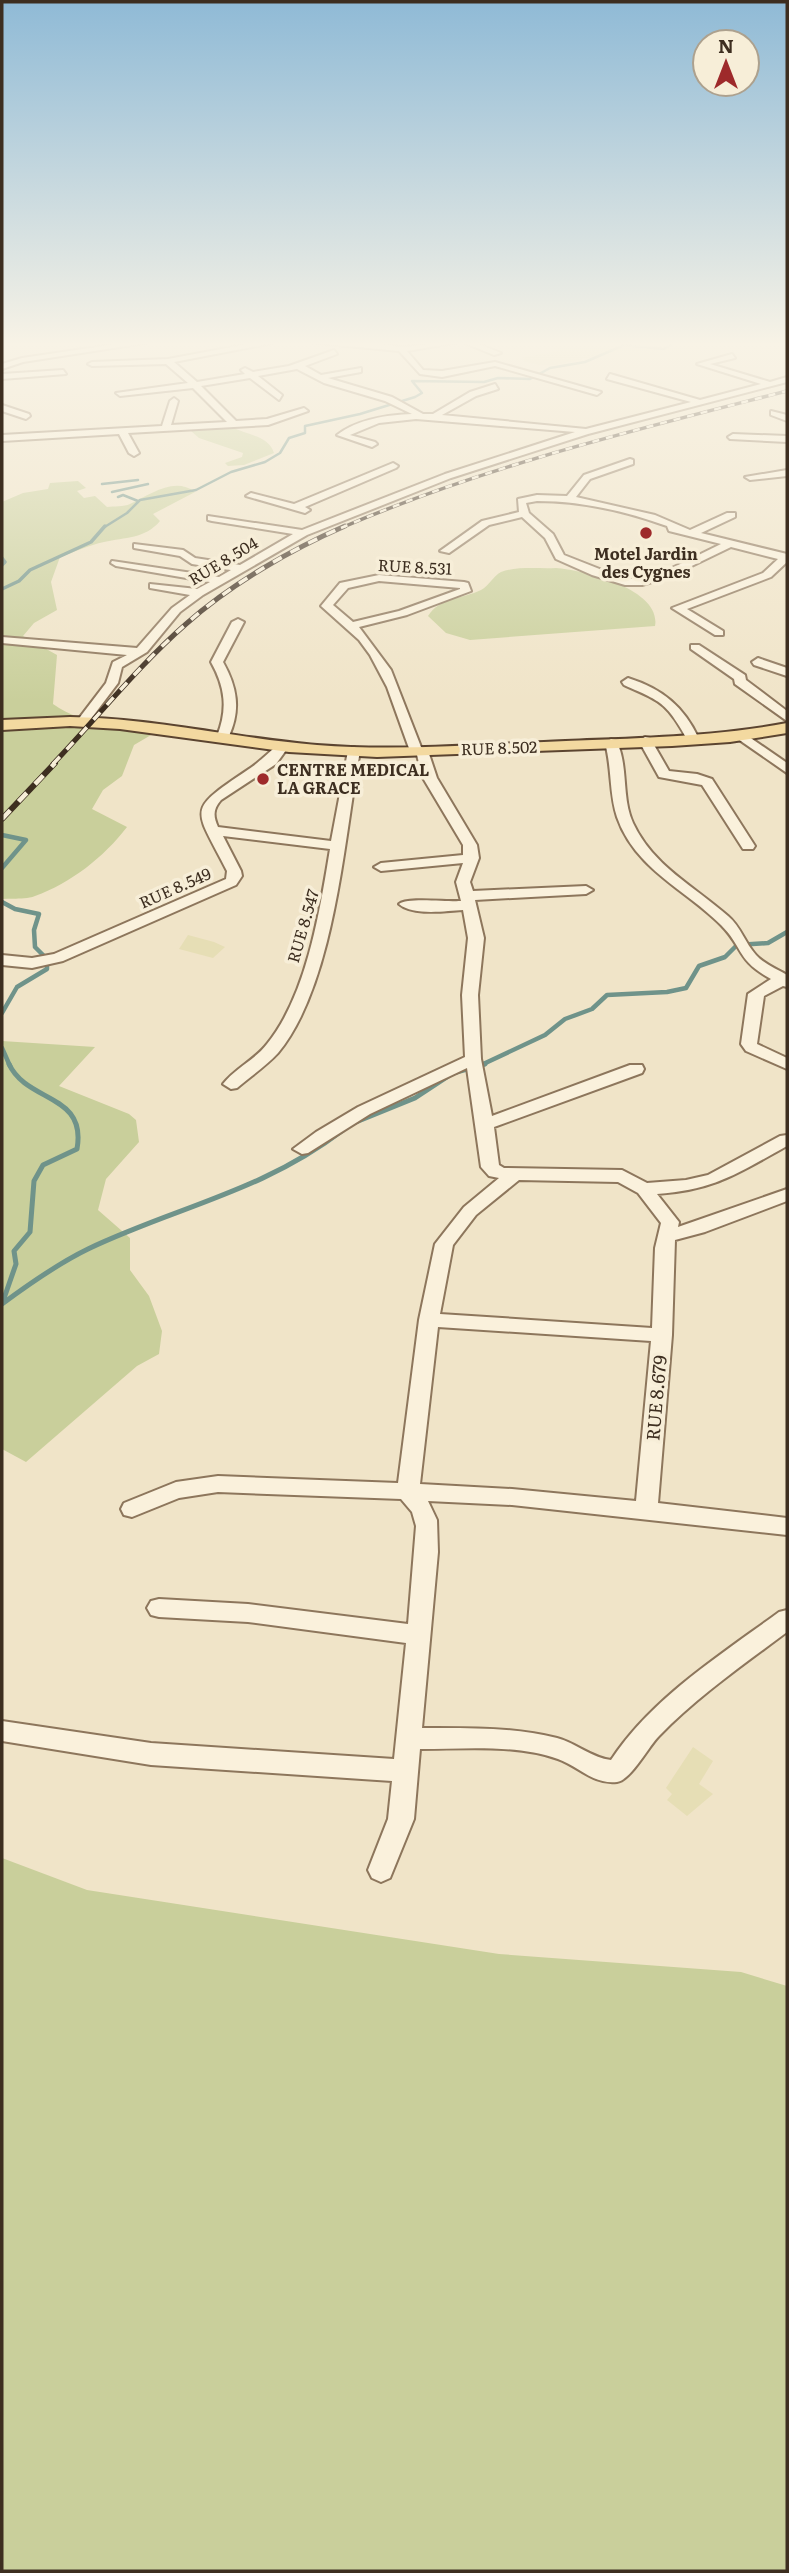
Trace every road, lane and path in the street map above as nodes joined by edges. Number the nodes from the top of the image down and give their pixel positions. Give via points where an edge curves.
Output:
1 (491, 462) edge
2 (630, 462) dead end
3 (393, 466) dead end
4 (787, 472) edge
5 (750, 477) dead end
6 (398, 486) dead end
7 (251, 496) dead end
8 (569, 500) junction
9 (294, 508) junction
10 (524, 514) junction
11 (597, 514) dead end
12 (330, 515) junction
13 (730, 515) dead end
14 (212, 518) dead end
15 (323, 525) junction
16 (689, 532) junction
17 (303, 533) junction
18 (729, 544) junction
19 (138, 546) dead end
20 (445, 551) dead end
21 (787, 558) edge
22 (116, 563) dead end
23 (238, 568) junction
24 (217, 580) junction
25 (154, 586) dead end
26 (199, 593) junction
27 (238, 622) dead end
28 (354, 625) junction
29 (719, 633) dead end
30 (2, 640) edge
31 (695, 647) dead end
32 (139, 652) junction
33 (758, 662) dead end
34 (787, 673) edge
35 (628, 682) dead end
36 (787, 718) edge
37 (83, 721) junction
38 (2, 725) edge
39 (787, 727) edge
40 (223, 736) junction
41 (742, 736) junction
42 (693, 739) junction
43 (645, 741) junction
44 (611, 743) junction
45 (283, 746) junction
46 (354, 751) junction
47 (419, 751) junction
48 (787, 769) edge
49 (212, 830) junction
50 (339, 846) junction
51 (748, 846) dead end
52 (472, 858) junction
53 (381, 867) dead end
54 (586, 890) dead end
55 (467, 900) junction
56 (406, 904) dead end
57 (2, 960) edge
58 (785, 980) edge
59 (474, 1059) junction
60 (786, 1064) edge
61 (636, 1069) dead end
62 (230, 1084) dead end
63 (486, 1124) junction
64 (786, 1140) edge
65 (302, 1149) dead end
66 (515, 1174) junction
67 (644, 1189) junction
68 (787, 1195) edge
69 (669, 1235) junction
70 (429, 1320) junction
71 (662, 1335) junction
72 (408, 1493) junction
73 (132, 1509) dead end
74 (646, 1510) junction
75 (787, 1527) edge
76 (159, 1608) dead end
77 (787, 1619) edge
78 (417, 1635) junction
79 (2, 1731) edge
80 (408, 1738) junction
81 (405, 1772) junction
82 (381, 1870) dead end

1 - 15 street, RUE 8.504
2 - 8 street via 587,477
3 - 9 street
4 - 5 street
6 - 12 street
7 - 9 street
8 - 10 street via 526,499 521,501
8 - 16 street via 623,509
9 - 12 street
10 - 18 street via 549,536 560,557 627,582 703,560
10 - 20 street via 486,523
11 - 16 street
12 - 15 street
13 - 16 street
14 - 17 street
15 - 17 street, RUE 8.504
16 - 18 street
17 - 23 street, RUE 8.504
18 - 21 street
19 - 23 street
21 - 29 street via 754,581 678,608
22 - 24 street
23 - 24 street, RUE 8.504
24 - 26 street, RUE 8.504
25 - 26 street
26 - 32 street, RUE 8.504 via 176,610
27 - 40 street via 217,662 228,685 232,715
28 - 28 street, RUE 8.531 via 403,613 466,591 464,585 379,578 344,585 327,606
28 - 47 street, RUE 8.531 via 374,648 390,679
30 - 32 street
31 - 36 street via 741,678 739,681
32 - 37 street, RUE 8.504 via 117,665 112,683
33 - 34 street
35 - 42 street via 678,709
37 - 38 main road, RUE 8.502
37 - 40 main road, RUE 8.502
39 - 41 main road, RUE 8.502
40 - 45 main road, RUE 8.502
41 - 42 main road, RUE 8.502
41 - 48 street
42 - 43 main road, RUE 8.502
43 - 44 main road, RUE 8.502
43 - 51 street via 664,775 707,782
44 - 47 main road, RUE 8.502
44 - 58 street via 617,757 618,802 639,847 663,873 733,930 751,959
45 - 46 main road, RUE 8.502
45 - 49 street via 259,771 208,806
46 - 47 main road, RUE 8.502
46 - 50 street, RUE 8.547
47 - 52 street, RUE 8.531 via 470,845
49 - 50 street
49 - 57 street, RUE 8.549 via 234,871 231,882 58,958 32,963
50 - 62 street, RUE 8.547 via 317,946 300,996 277,1043
52 - 53 street
52 - 55 street via 463,882
54 - 55 street
55 - 56 street via 437,907
55 - 59 street via 476,939 470,995
58 - 60 street via 761,989 754,999 748,1044
59 - 63 street
59 - 65 street via 339,1123
61 - 63 street
63 - 66 street via 490,1167
64 - 67 street via 714,1178 686,1186
66 - 67 street via 617,1175
66 - 70 street via 470,1211 444,1244
67 - 69 street via 670,1222
68 - 69 street
69 - 71 street via 664,1248
70 - 71 street, RUE 8.679
70 - 72 street
71 - 74 street, RUE 8.679
72 - 73 street via 218,1484 176,1490
72 - 74 street
72 - 78 street via 427,1518
74 - 75 street
76 - 78 street via 248,1613
77 - 80 street via 675,1707 627,1753 618,1771 605,1772 562,1750 533,1744
78 - 80 street
79 - 81 street via 152,1754
80 - 81 street
81 - 82 street via 401,1819

